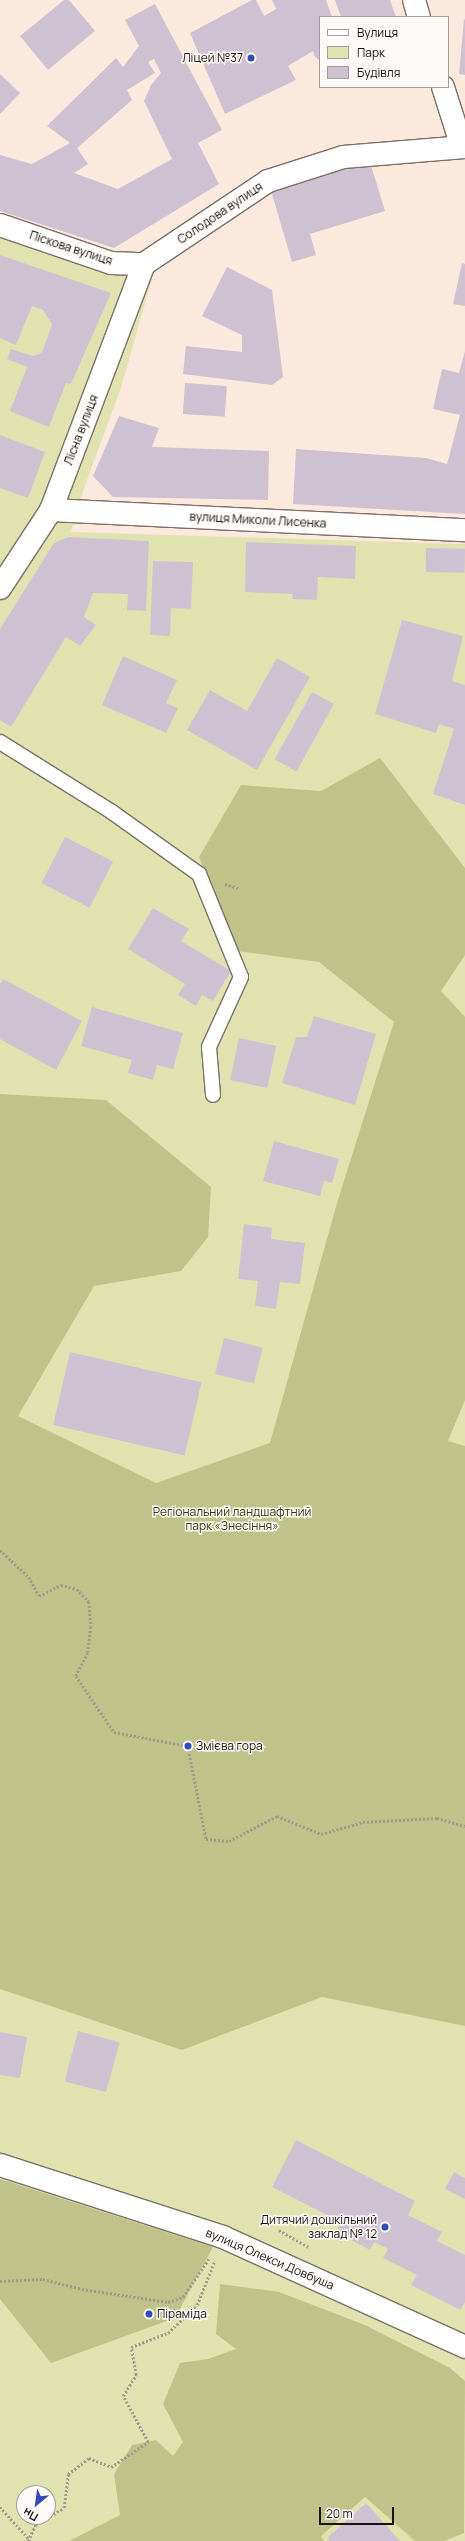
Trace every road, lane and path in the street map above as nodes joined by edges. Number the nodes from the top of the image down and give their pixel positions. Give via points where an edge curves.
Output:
1 (414, 0) edge
2 (419, 16) edge
3 (442, 88) edge
4 (464, 147) edge
5 (0, 225) edge
6 (144, 264) junction
7 (51, 510) junction
8 (465, 530) edge
9 (0, 588) edge
10 (0, 742) edge
11 (213, 1095) dead end
12 (0, 1550) edge
13 (465, 1826) edge
14 (0, 2165) edge
15 (224, 2237) junction
16 (0, 2281) edge
17 (464, 2345) edge
18 (0, 2507) edge
19 (29, 2540) edge

1 - 2 street
3 - 4 street
4 - 6 street, Солодова вулиця via 343,157 268,181
5 - 6 street, Піскова вулиця via 111,263
6 - 7 street, Лісна вулиця
7 - 8 street, вулиця Миколи Лисенка
7 - 9 street, Лісна вулиця
10 - 11 lane via 112,812 199,874 241,976 209,1047
12 - 13 path via 29,1577 38,1596 61,1585 77,1589 88,1602 91,1627 88,1653 76,1676 114,1732 188,1746 206,1839 229,1840 278,1816 321,1834 363,1822 438,1818
14 - 15 street, вулиця Олекси Довбуша
15 - 16 path via 183,2297 168,2302 82,2289 43,2279
15 - 17 street, вулиця Олекси Довбуша
15 - 19 path via 197,2305 168,2333 131,2347 136,2375 123,2396 148,2442 112,2467 89,2458 68,2474 64,2508 36,2524
18 - 19 path

